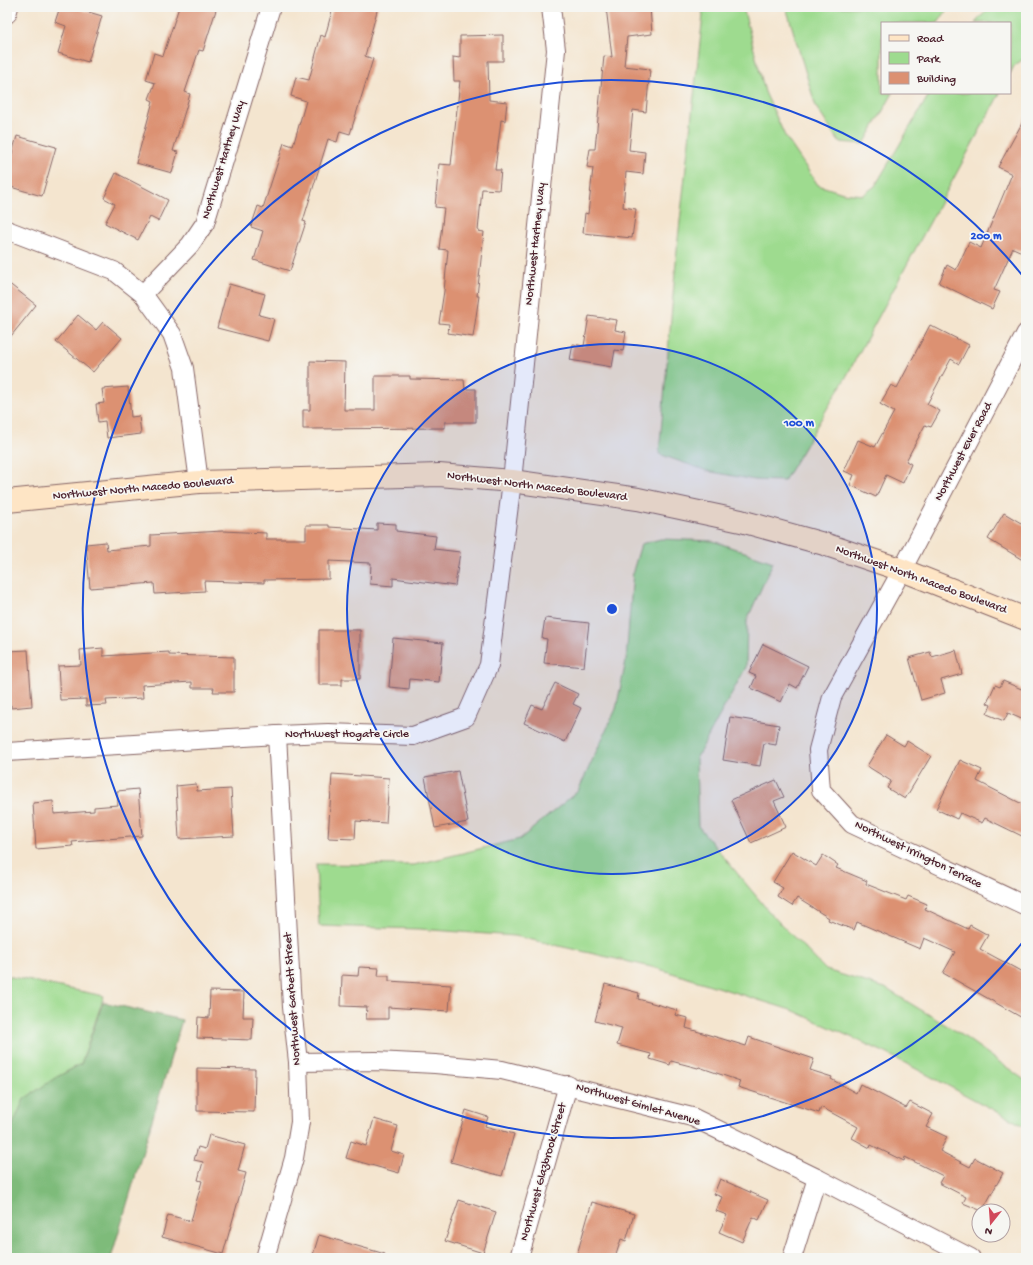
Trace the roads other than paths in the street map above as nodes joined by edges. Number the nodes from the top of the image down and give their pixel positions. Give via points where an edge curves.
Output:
1 (9, 7) edge
2 (271, 7) edge
3 (551, 7) edge
4 (7, 14) edge
5 (7, 230) edge
6 (143, 294) junction
7 (1026, 333) edge
8 (512, 481) junction
9 (199, 482) junction
10 (7, 501) edge
11 (902, 570) junction
12 (1026, 619) edge
13 (277, 735) junction
14 (7, 752) edge
15 (1026, 906) edge
16 (298, 1062) junction
17 (568, 1085) junction
18 (817, 1178) junction
19 (265, 1258) edge
20 (519, 1258) edge
21 (792, 1258) edge
22 (971, 1258) edge

1 - 4 street
2 - 6 street, Northwest Hartney Way via 205,223 190,245
3 - 8 street, Northwest Hartney Way via 556,50
5 - 6 street via 114,271
6 - 9 street via 172,334 184,368
7 - 11 street, Northwest Ever Road
8 - 9 street, Northwest North Macedo Boulevard via 439,475
8 - 11 street, Northwest North Macedo Boulevard via 638,499 741,521 824,544
8 - 13 street, Northwest Hogate Circle via 489,665 466,717 413,736 328,733
9 - 10 street, Northwest North Macedo Boulevard
11 - 12 street, Northwest North Macedo Boulevard
11 - 15 street, Northwest Irrington Terrace via 832,697 818,750 821,790 852,824
13 - 14 street, Northwest Hogate Circle
13 - 16 street, Northwest Garbett Street via 292,1007
16 - 17 street, Northwest Gimlet Avenue via 376,1061 435,1064 502,1070
16 - 19 street, Northwest Garbett Street via 300,1122 294,1158
17 - 18 street, Northwest Gimlet Avenue via 692,1117
17 - 20 street, Northwest Glazbrook Street
18 - 21 street
18 - 22 street, Northwest Gimlet Avenue

